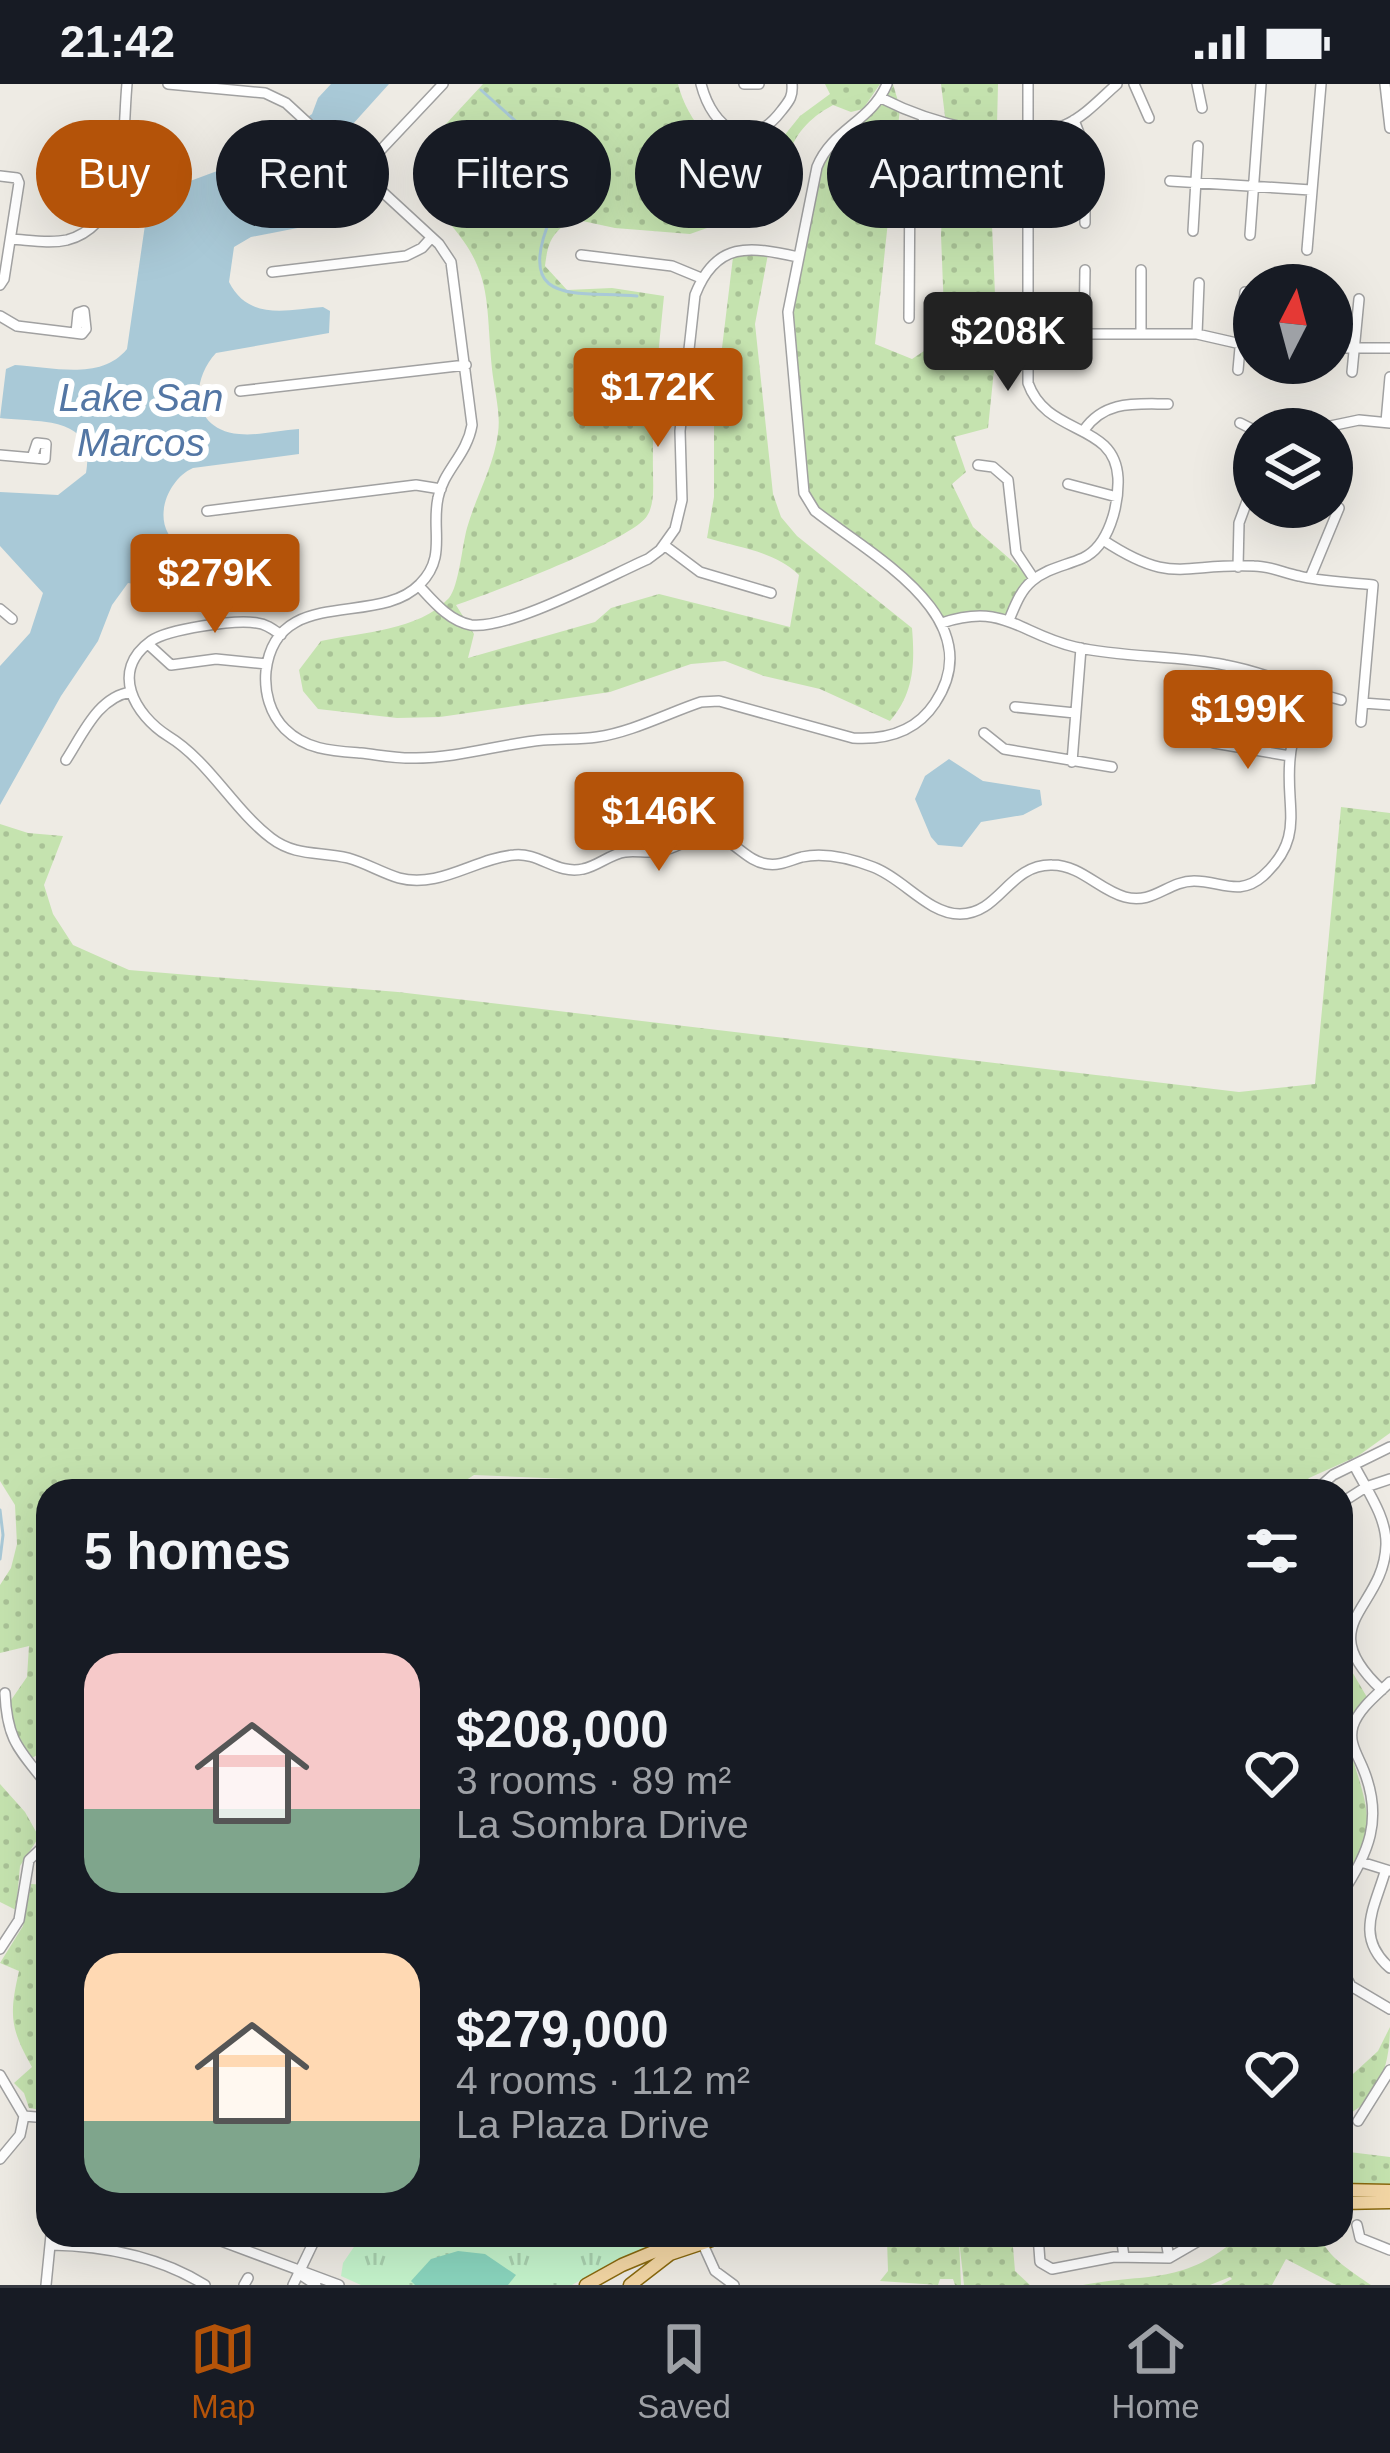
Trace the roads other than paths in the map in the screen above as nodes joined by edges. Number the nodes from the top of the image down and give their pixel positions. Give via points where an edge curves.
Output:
1 (127, 84) edge
2 (168, 84) edge
3 (443, 84) edge
4 (701, 84) edge
5 (744, 84) edge
6 (759, 84) edge
7 (792, 84) edge
8 (886, 84) edge
9 (1028, 84) edge
10 (1117, 84) edge
11 (1134, 84) edge
12 (1197, 84) edge
13 (1261, 84) edge
14 (1322, 84) edge
15 (1385, 84) edge
16 (266, 89) edge
17 (880, 98) junction
18 (1202, 108) dead end
19 (924, 118) junction
20 (1149, 118) dead end
21 (304, 120) edge
22 (933, 120) edge
23 (1028, 120) edge
24 (1074, 120) edge
25 (1390, 128) edge
26 (389, 142) edge
27 (1198, 146) dead end
28 (0, 176) edge
29 (1170, 181) dead end
30 (1196, 182) junction
31 (1253, 184) junction
32 (1311, 190) junction
33 (389, 197) edge
34 (1027, 228) edge
35 (1193, 231) dead end
36 (1250, 235) dead end
37 (431, 238) junction
38 (11, 239) junction
39 (1307, 250) dead end
40 (581, 255) dead end
41 (798, 257) junction
42 (1085, 269) dead end
43 (1141, 270) dead end
44 (272, 272) dead end
45 (701, 278) junction
46 (1198, 283) dead end
47 (0, 285) edge
48 (1359, 299) dead end
49 (0, 316) edge
50 (909, 318) dead end
51 (76, 333) dead end
52 (1084, 333) junction
53 (1141, 333) junction
54 (1026, 334) junction
55 (1197, 334) junction
56 (1233, 342) edge
57 (1354, 348) junction
58 (1390, 348) edge
59 (1353, 360) edge
60 (466, 365) junction
61 (1390, 377) edge
62 (240, 392) dead end
63 (1168, 404) dead end
64 (1353, 421) edge
65 (1388, 422) edge
66 (1084, 430) junction
67 (0, 455) edge
68 (33, 455) dead end
69 (978, 465) dead end
70 (1068, 484) dead end
71 (441, 489) junction
72 (1117, 497) junction
73 (206, 511) dead end
74 (1238, 528) edge
75 (1331, 528) edge
76 (1102, 540) junction
77 (664, 545) junction
78 (1238, 567) junction
79 (1310, 578) junction
80 (1034, 580) junction
81 (419, 586) junction
82 (771, 593) dead end
83 (0, 610) edge
84 (11, 619) dead end
85 (1009, 620) junction
86 (942, 622) junction
87 (281, 635) junction
88 (148, 644) junction
89 (1081, 648) junction
90 (267, 664) junction
91 (1310, 690) junction
92 (130, 692) junction
93 (1342, 700) dead end
94 (1363, 703) junction
95 (1390, 705) edge
96 (1015, 707) dead end
97 (1076, 713) junction
98 (1360, 722) dead end
99 (984, 733) dead end
100 (1214, 743) dead end
101 (1290, 756) junction
102 (67, 760) dead end
103 (1072, 762) junction
104 (1112, 767) dead end
105 (1390, 1447) edge
106 (1354, 1465) junction
107 (1328, 1479) edge
108 (1390, 1479) edge
109 (1366, 1487) junction
110 (1353, 1495) edge
111 (1353, 1629) edge
112 (1353, 1657) edge
113 (1386, 1686) edge
114 (5, 1694) dead end
115 (1353, 1727) edge
116 (1353, 1749) edge
117 (36, 1772) edge
118 (36, 1853) edge
119 (1361, 1862) junction
120 (1388, 1872) edge
121 (1353, 1875) edge
122 (0, 1949) edge
123 (1390, 1969) edge
124 (1353, 1987) edge
125 (1390, 2009) edge
126 (1390, 2070) edge
127 (0, 2075) edge
128 (24, 2116) junction
129 (36, 2117) edge
130 (1358, 2121) dead end
131 (0, 2159) edge
132 (1353, 2190) edge
133 (1390, 2191) edge
134 (1390, 2202) edge
135 (1353, 2203) edge
136 (1357, 2225) dead end
137 (51, 2247) edge
138 (102, 2247) edge
139 (234, 2247) edge
140 (311, 2247) edge
141 (671, 2247) edge
142 (682, 2247) edge
143 (703, 2247) edge
144 (1039, 2247) edge
145 (1123, 2247) edge
146 (1167, 2247) edge
147 (1188, 2247) edge
148 (116, 2249) joint
149 (1390, 2251) edge
150 (1124, 2257) junction
151 (1169, 2258) junction
152 (298, 2273) junction
153 (46, 2285) edge
154 (205, 2285) edge
155 (293, 2285) edge
156 (316, 2285) edge
157 (339, 2285) edge
158 (586, 2285) edge
159 (630, 2285) edge
160 (734, 2285) edge

1 - 38 street via 116,185 100,218 65,241
2 - 16 street
3 - 26 street
4 - 7 street via 723,122 742,135 771,126 792,98
5 - 6 street
8 - 17 street
9 - 23 street
10 - 24 street
11 - 20 street
12 - 18 street
13 - 31 street
14 - 32 street
15 - 25 street
16 - 21 street
17 - 19 street
17 - 41 street via 824,149
19 - 22 street
19 - 50 street via 910,170
27 - 30 street
28 - 38 street via 20,183
29 - 30 street
30 - 31 street
30 - 35 street
31 - 32 street
31 - 36 street
32 - 39 street
33 - 37 street
34 - 54 street
37 - 44 street via 406,256
37 - 60 street via 454,272
38 - 47 street
40 - 45 street via 672,266
41 - 45 street via 741,249
41 - 86 street via 788,312 804,493 815,511 921,594
42 - 52 street
43 - 53 street
45 - 77 street via 680,431 682,500
46 - 55 street
48 - 57 street
49 - 51 street via 16,326
52 - 53 street
52 - 54 street
53 - 55 street
54 - 66 street via 1032,395 1049,416
55 - 56 street
57 - 58 street
57 - 59 street
60 - 62 street
60 - 71 street via 469,445
61 - 65 street
63 - 66 street via 1113,406
64 - 65 street
66 - 72 street via 1108,449
67 - 68 street
69 - 80 street via 1008,480 1016,552
70 - 72 street
71 - 73 street via 416,485
71 - 81 street via 435,561
72 - 76 street
74 - 78 street
75 - 79 street
76 - 78 street via 1163,569
76 - 80 street via 1086,557
77 - 81 street via 501,623 463,622
77 - 82 street via 700,572
78 - 79 street
79 - 94 street via 1373,585
80 - 85 street
81 - 87 street via 390,602 311,614
83 - 84 street
85 - 86 street via 974,614
85 - 89 street
86 - 90 street via 950,661 937,700 905,730 871,739 719,701 598,737 418,759 321,750 288,733 272,713
87 - 88 street via 249,622 172,632
87 - 90 street
88 - 90 street via 171,665 216,658
88 - 92 street via 135,661
89 - 91 street via 1225,664
89 - 97 street
91 - 93 street
91 - 101 street
92 - 101 street via 139,713 268,836 308,855 345,857 421,880 513,855 586,869 617,854 711,836 766,864 817,855 864,864 956,914 985,908 1010,881 1042,865 1064,866 1136,899 1193,881 1250,885 1292,836
92 - 102 street via 105,701
94 - 95 street
94 - 98 street
96 - 97 street
97 - 103 street
99 - 103 street via 1004,749
100 - 101 street
103 - 104 street
105 - 106 street
106 - 107 street
106 - 109 street
108 - 109 street
109 - 110 street
109 - 111 street via 1386,1551
112 - 113 street
113 - 115 street
114 - 117 street via 9,1733
116 - 119 street via 1375,1822
118 - 122 street via 20,1920
119 - 120 street
119 - 121 street
120 - 123 street via 1368,1930
124 - 125 street
126 - 130 street
127 - 128 street
128 - 129 street
128 - 131 street
132 - 133 main road
134 - 135 main road
136 - 149 street via 1360,2238
137 - 153 street
138 - 148 street
139 - 152 street
140 - 152 street
141 - 158 main road
142 - 159 main road
143 - 160 street
144 - 150 street via 1040,2262 1052,2269
145 - 150 street
146 - 151 street
147 - 151 street
148 - 154 street
150 - 151 street
152 - 155 street
152 - 156 street
152 - 157 street

